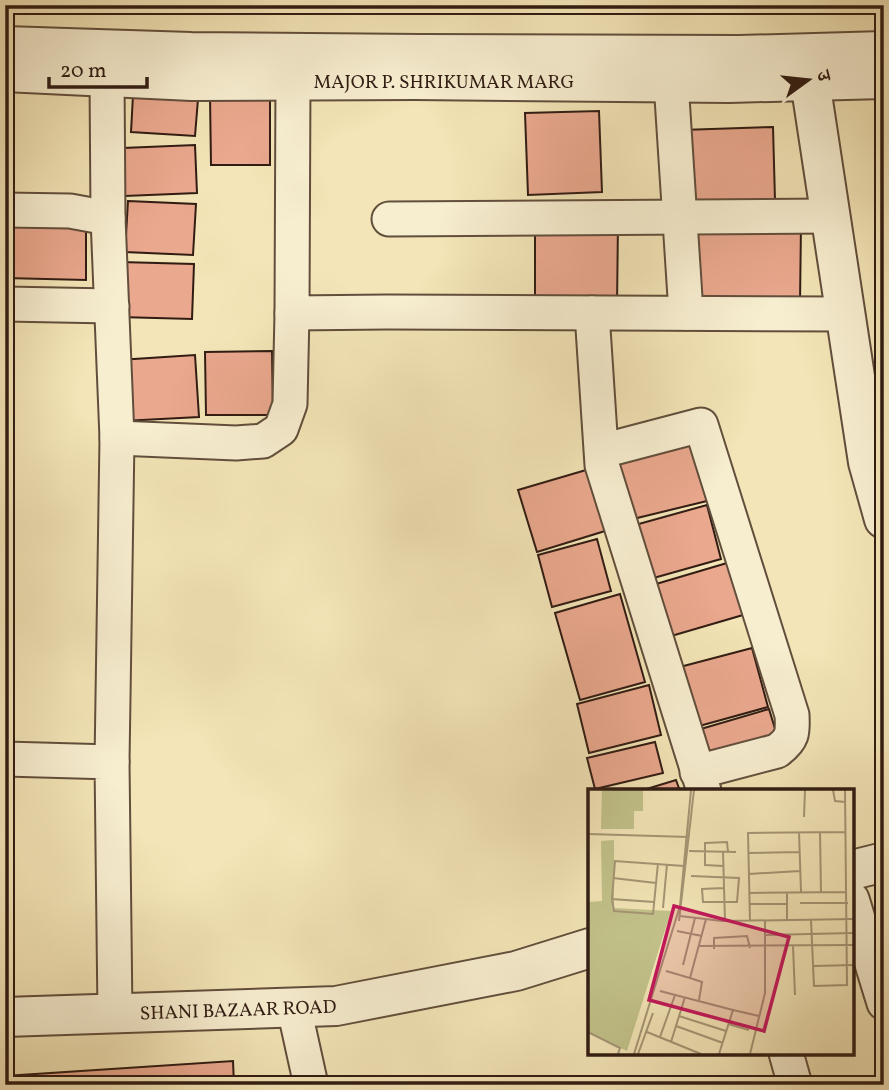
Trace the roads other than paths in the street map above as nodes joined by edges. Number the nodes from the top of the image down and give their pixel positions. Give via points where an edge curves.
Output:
1 (5, 46) edge
2 (884, 51) edge
3 (809, 67) junction
4 (5, 72) edge
5 (107, 77) junction
6 (884, 79) edge
7 (293, 80) junction
8 (671, 82) junction
9 (5, 210) edge
10 (831, 216) junction
11 (681, 217) junction
12 (108, 219) junction
13 (389, 219) dead end
14 (5, 303) edge
15 (112, 306) junction
16 (292, 313) junction
17 (592, 313) junction
18 (686, 313) junction
19 (845, 313) junction
20 (117, 438) junction
21 (601, 451) junction
22 (878, 479) edge
23 (884, 519) edge
24 (5, 759) edge
25 (112, 762) junction
26 (700, 781) edge
27 (884, 862) edge
28 (854, 870) edge
29 (854, 906) edge
30 (588, 949) edge
31 (884, 1003) edge
32 (294, 1008) junction
33 (115, 1014) junction
34 (5, 1017) edge
35 (786, 1055) edge
36 (311, 1085) edge
37 (794, 1085) edge

1 - 3 street, MAJOR P. SHRIKUMAR MARG via 191,52 726,55
2 - 3 street, MAJOR P. SHRIKUMAR MARG
3 - 6 street, MAJOR P. SHRIKUMAR MARG
3 - 8 street, MAJOR P. SHRIKUMAR MARG
3 - 10 street
4 - 5 street, MAJOR P. SHRIKUMAR MARG
5 - 7 street, MAJOR P. SHRIKUMAR MARG
5 - 12 street
7 - 8 street, MAJOR P. SHRIKUMAR MARG
7 - 16 street
8 - 11 street
9 - 12 street via 69,211
10 - 11 street
10 - 19 street
11 - 13 street
11 - 18 street
12 - 15 street
14 - 15 street
15 - 20 street
16 - 17 street
16 - 20 street via 290,404 281,429 263,442
17 - 18 street
17 - 21 street
18 - 19 street
19 - 22 street via 868,462
20 - 25 street
21 - 26 street
21 - 26 street via 701,425 792,715 788,743 777,751
22 - 23 street
24 - 25 street
25 - 33 street
27 - 28 street
29 - 31 street
30 - 32 street, SHANI BAZAAR ROAD via 516,971 336,1006
32 - 33 street, SHANI BAZAAR ROAD
32 - 36 street
33 - 34 street, SHANI BAZAAR ROAD
35 - 37 street

